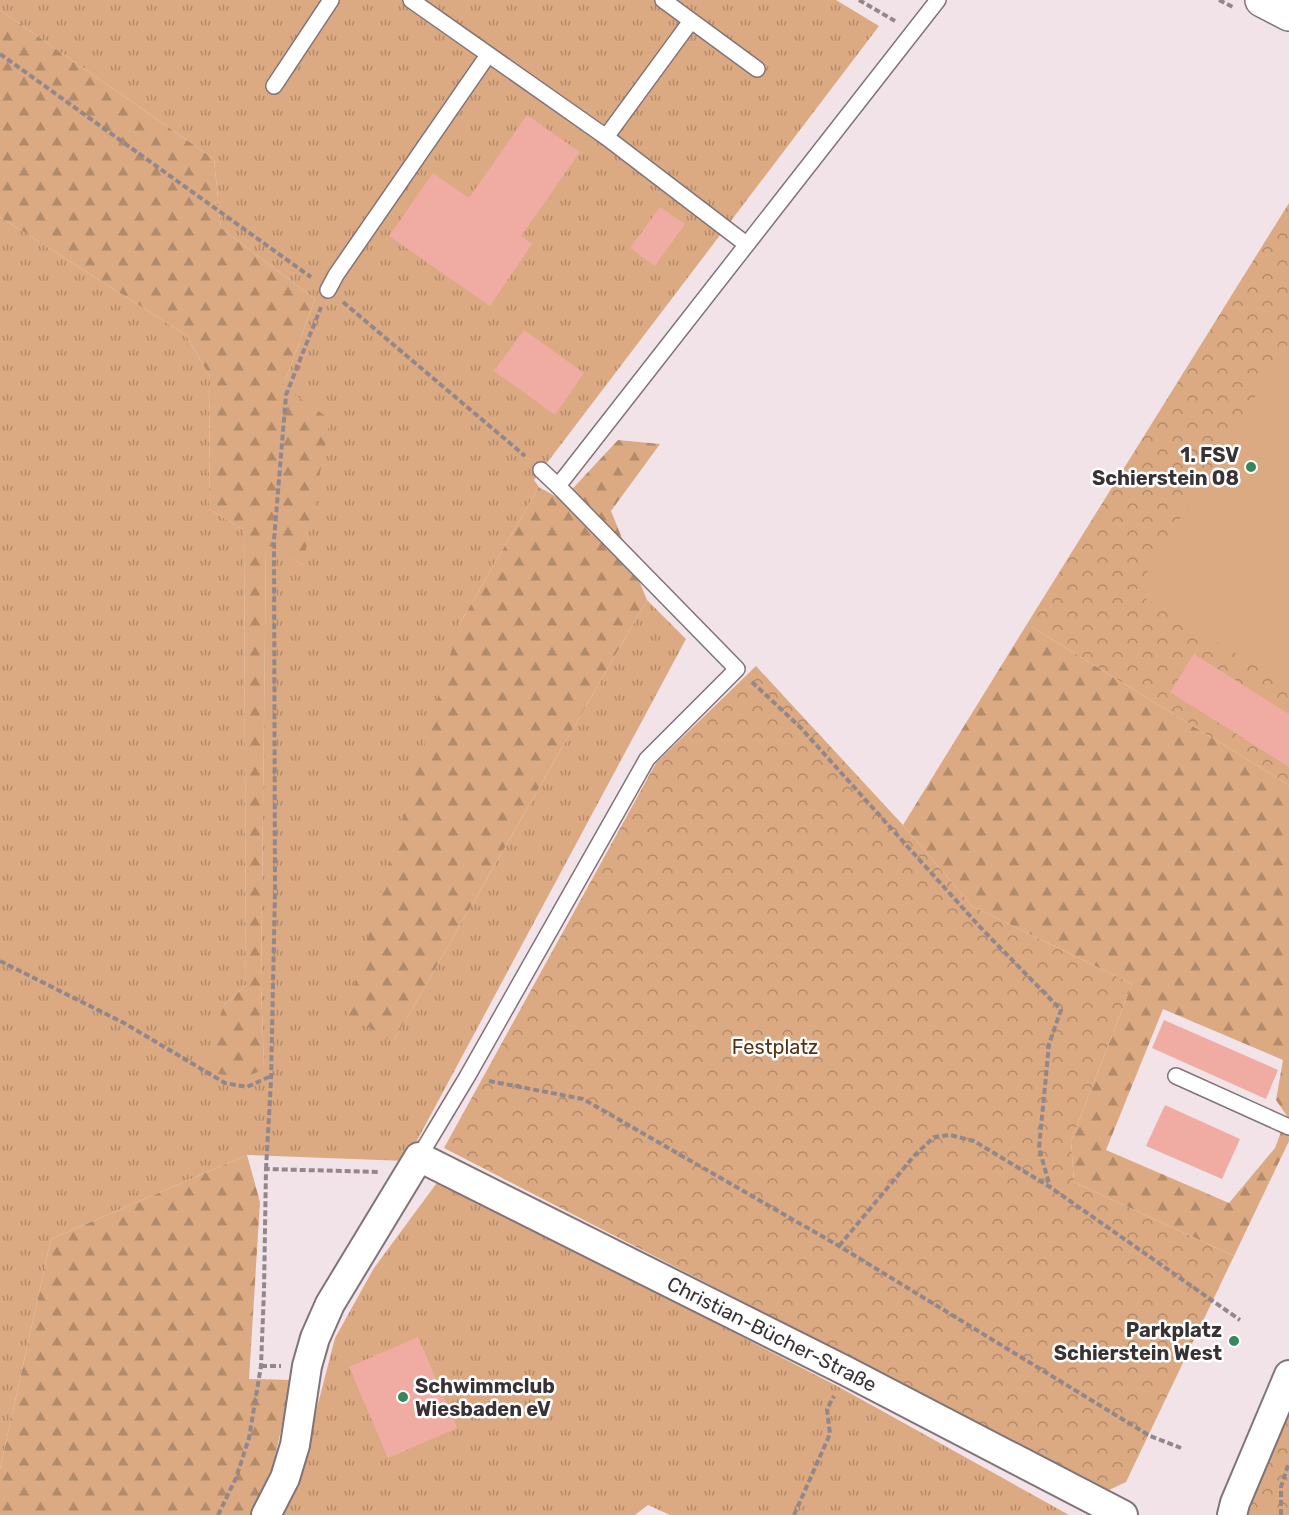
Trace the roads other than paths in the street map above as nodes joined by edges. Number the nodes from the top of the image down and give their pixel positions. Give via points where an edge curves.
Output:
1 (331, 0) edge
2 (411, 0) edge
3 (663, 0) edge
4 (938, 0) edge
5 (1262, 0) edge
6 (1289, 14) edge
7 (691, 21) junction
8 (489, 55) junction
9 (757, 69) dead end
10 (274, 86) dead end
11 (606, 137) junction
12 (746, 244) junction
13 (328, 290) road end
14 (541, 470) road end
15 (558, 486) junction
16 (1176, 1076) dead end
17 (1289, 1127) edge
18 (415, 1164) junction
19 (1289, 1375) edge
20 (266, 1515) edge
21 (1123, 1515) edge
22 (1232, 1515) edge

1 - 10 lane
2 - 8 lane
3 - 7 lane
4 - 12 lane
5 - 6 street
7 - 9 lane
7 - 11 lane
8 - 11 lane
8 - 13 lane
11 - 12 lane
12 - 15 lane
14 - 15 lane
15 - 18 lane via 737,669 647,759
16 - 17 lane
18 - 20 street via 330,1304 315,1338 295,1444 285,1478
18 - 21 street, Christian-Bücher-Straße via 857,1376
19 - 22 street

